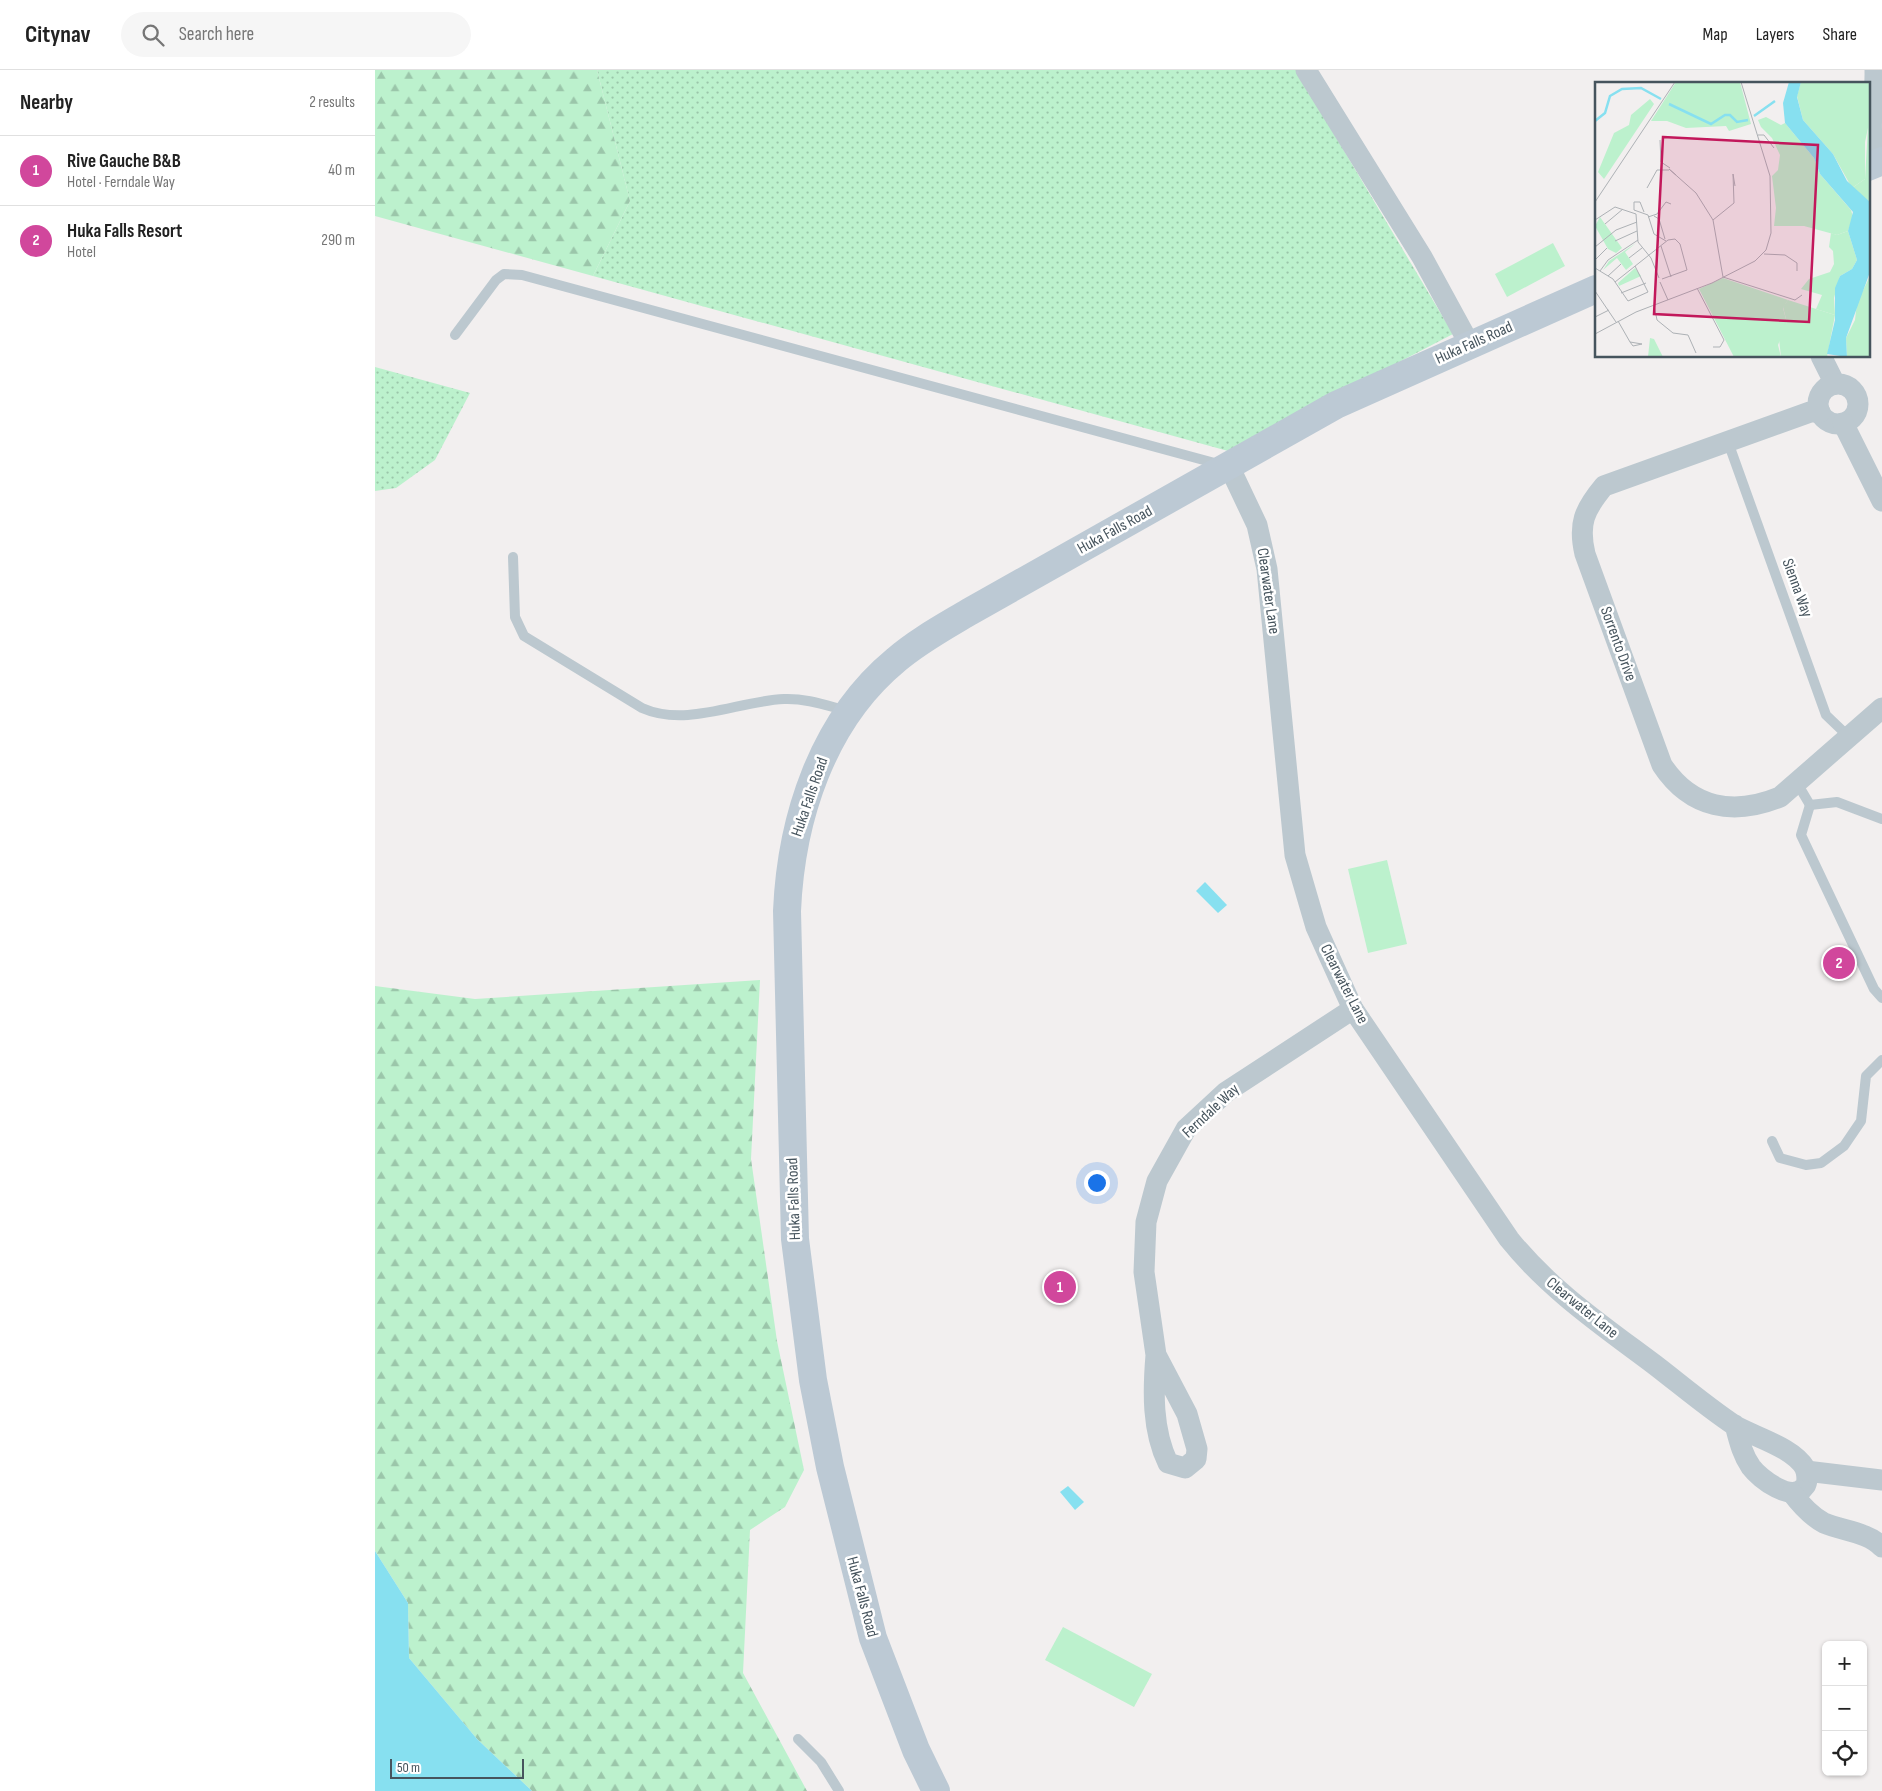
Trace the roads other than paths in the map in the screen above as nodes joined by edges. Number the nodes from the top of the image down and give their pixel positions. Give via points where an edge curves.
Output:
1 (1306, 70) edge
2 (1875, 70) edge
3 (1876, 163) edge
4 (1595, 289) edge
5 (455, 335) dead end
6 (1470, 345) junction
7 (1822, 358) edge
8 (1835, 384) junction
9 (1820, 412) junction
10 (1843, 423) junction
11 (1728, 442) junction
12 (1229, 466) junction
13 (1882, 501) edge
14 (513, 557) dead end
15 (1882, 708) edge
16 (849, 711) junction
17 (1849, 737) junction
18 (1797, 783) junction
19 (1810, 805) junction
20 (1882, 819) edge
21 (1882, 998) edge
22 (1353, 1009) junction
23 (1882, 1060) edge
24 (1772, 1142) dead end
25 (1156, 1356) dead end
26 (1735, 1425) junction
27 (1806, 1471) junction
28 (1882, 1480) edge
29 (1792, 1493) junction
30 (1882, 1547) edge
31 (798, 1739) dead end
32 (839, 1791) edge
33 (936, 1791) edge

1 - 6 street via 1421,257
2 - 3 street via 1876,87 1870,121
4 - 6 street, Huka Falls Road
5 - 12 lane via 495,280 504,274 522,275
6 - 12 street, Huka Falls Road via 1336,405
7 - 8 street
8 - 9 street via 1819,398
8 - 10 street via 1848,387 1857,396 1858,410
9 - 10 street via 1830,422
9 - 11 street, Sorrento Drive via 1810,412
10 - 13 street
11 - 17 lane, Sienna Way via 1826,715
11 - 18 street, Sorrento Drive via 1604,486 1583,517 1581,537 1656,750 1671,778 1695,796 1728,808 1763,804 1781,797
12 - 16 street, Huka Falls Road via 924,639 895,660
12 - 22 street, Clearwater Lane via 1257,525 1267,568 1295,855 1316,926
14 - 16 lane via 515,616 524,636 642,708 674,716 784,699
15 - 17 street, Sorrento Drive
16 - 33 street, Huka Falls Road via 827,748 801,811 789,872 787,911 795,1239 813,1380 850,1551 873,1638
17 - 18 street, Sorrento Drive
18 - 19 lane
19 - 20 lane via 1837,802
19 - 21 lane via 1801,835 1874,989
22 - 25 street, Ferndale Way via 1226,1092 1187,1129 1172,1152 1157,1181 1146,1222 1144,1272
22 - 26 street, Clearwater Lane via 1509,1239 1532,1267 1575,1305
23 - 24 lane via 1866,1076 1861,1121 1844,1146 1821,1164 1806,1165 1780,1158
26 - 27 street, Clearwater Lane via 1783,1448
26 - 29 street via 1741,1448 1752,1468 1777,1489
27 - 28 street
27 - 29 street via 1805,1485
29 - 30 street via 1802,1506 1823,1522 1875,1540
31 - 32 lane via 821,1762

